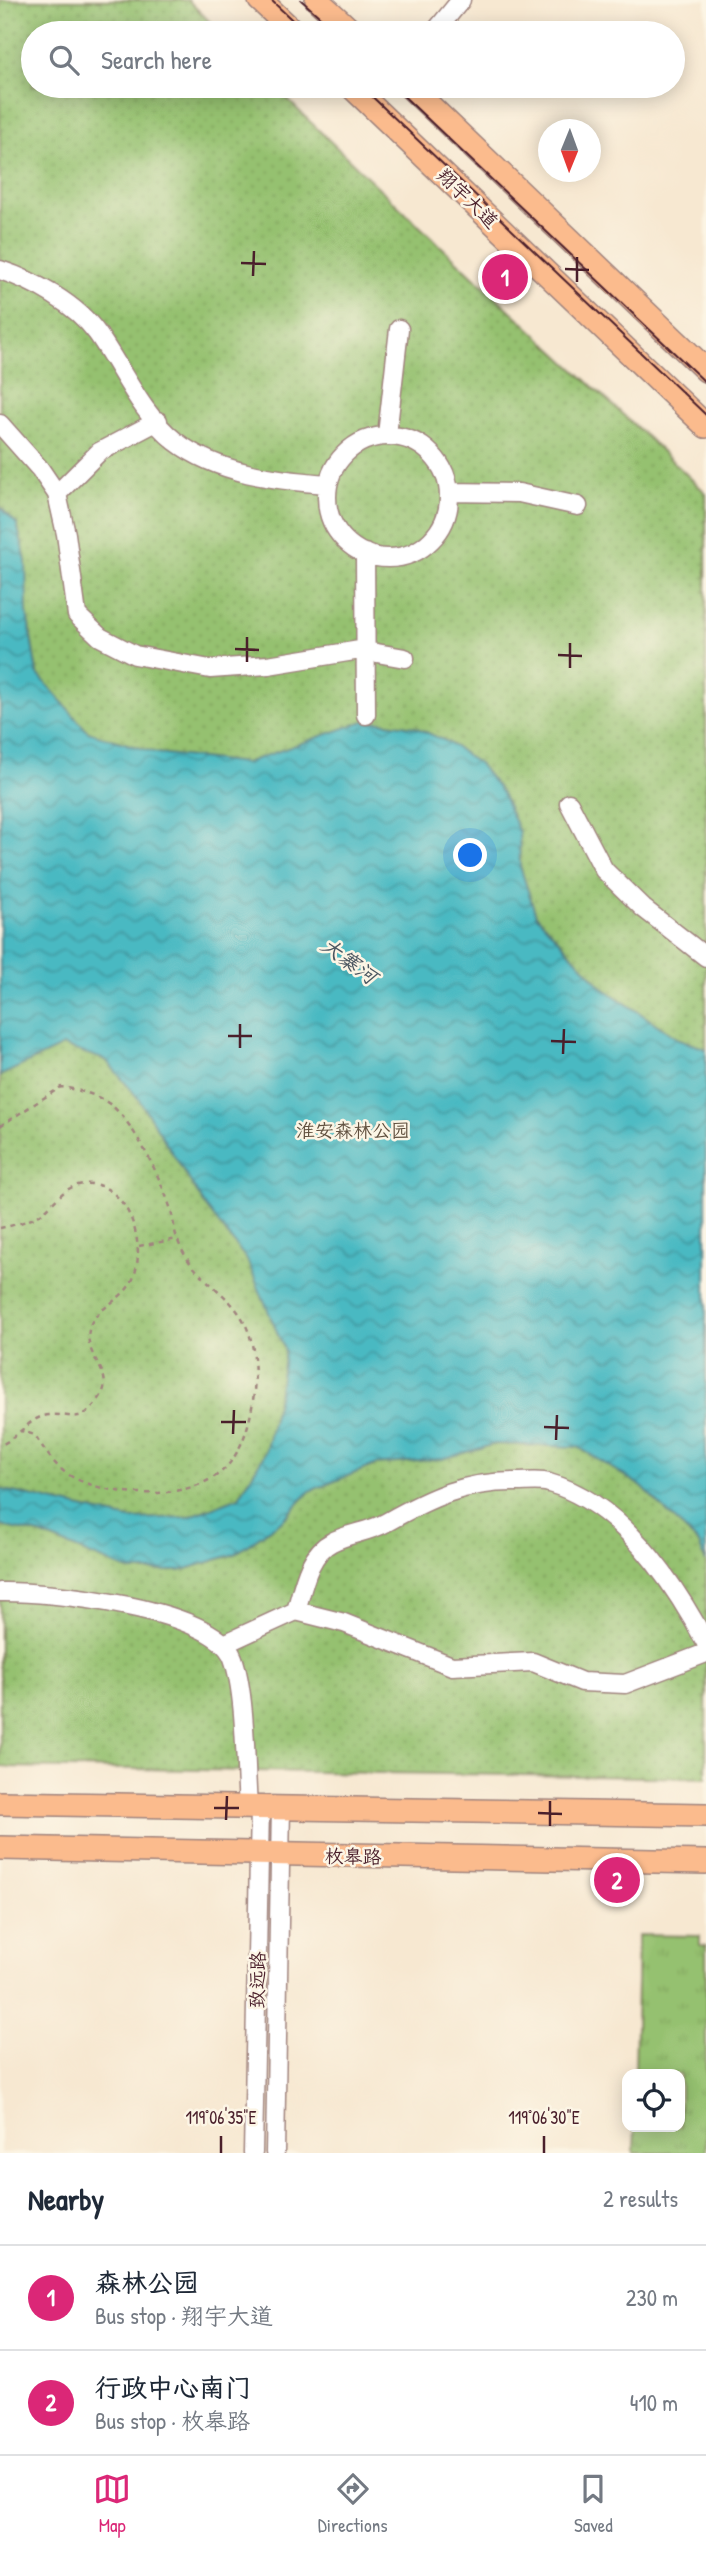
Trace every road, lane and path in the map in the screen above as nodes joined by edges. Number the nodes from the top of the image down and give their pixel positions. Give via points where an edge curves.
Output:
1 (260, 0) edge
2 (317, 0) edge
3 (461, 0) edge
4 (282, 21) edge
5 (340, 21) edge
6 (443, 21) edge
7 (364, 98) edge
8 (422, 98) edge
9 (0, 270) edge
10 (399, 329) dead end
11 (706, 370) edge
12 (158, 421) junction
13 (0, 424) edge
14 (706, 426) edge
15 (387, 435) junction
16 (327, 484) junction
17 (449, 492) junction
18 (57, 495) junction
19 (578, 506) dead end
20 (365, 553) junction
21 (365, 651) junction
22 (405, 658) dead end
23 (366, 715) dead end
24 (569, 803) dead end
25 (706, 957) edge
26 (0, 1126) edge
27 (0, 1228) edge
28 (177, 1240) junction
29 (139, 1245) junction
30 (21, 1431) junction
31 (0, 1445) edge
32 (0, 1592) edge
33 (296, 1611) junction
34 (706, 1643) edge
35 (224, 1644) junction
36 (706, 1653) edge
37 (0, 1803) edge
38 (263, 1807) junction
39 (706, 1815) edge
40 (0, 1848) edge
41 (270, 1855) junction
42 (706, 1862) edge
43 (253, 2153) edge
44 (275, 2153) edge

1 - 4 main road
2 - 5 main road
3 - 6 street
7 - 14 main road, 翔宇大道
8 - 11 main road, 翔宇大道
9 - 12 street via 28,279 96,331
10 - 15 street
12 - 16 street via 175,441 227,468 286,481
12 - 18 street via 99,452
13 - 18 street
15 - 16 street via 349,450 335,465
15 - 17 street via 425,448 439,463
16 - 20 street via 332,523 343,540
17 - 19 street via 519,493
17 - 20 street via 445,521 418,551 398,558
18 - 21 street via 77,615 100,637 135,655 210,669
20 - 21 street
21 - 22 street
21 - 23 street
24 - 25 street via 604,870 643,908
26 - 28 path via 61,1087 85,1091 111,1106 146,1155 170,1210
27 - 29 path via 37,1216 62,1192 83,1184 106,1188 124,1206
28 - 29 path
28 - 30 path via 187,1260 232,1301 246,1322 254,1356 250,1418 229,1463 214,1478 168,1493 116,1489 69,1475 35,1435
29 - 30 path via 133,1279 119,1300 96,1315 90,1326 87,1342 106,1375 105,1390 85,1415 70,1419 48,1415
30 - 31 path
32 - 35 street via 33,1591 137,1608 196,1625
33 - 34 street via 312,1561 330,1542 380,1526 429,1498 484,1482 548,1482 585,1498 637,1541 677,1588
33 - 35 street
33 - 36 street via 344,1623 452,1665 533,1662 582,1682 625,1684
35 - 38 street, 致远路 via 233,1658
37 - 38 main road
38 - 39 main road
38 - 41 street, 致远路
40 - 41 main road, 枚皋路
41 - 42 main road, 枚皋路
41 - 43 street
41 - 44 street, 致远路

